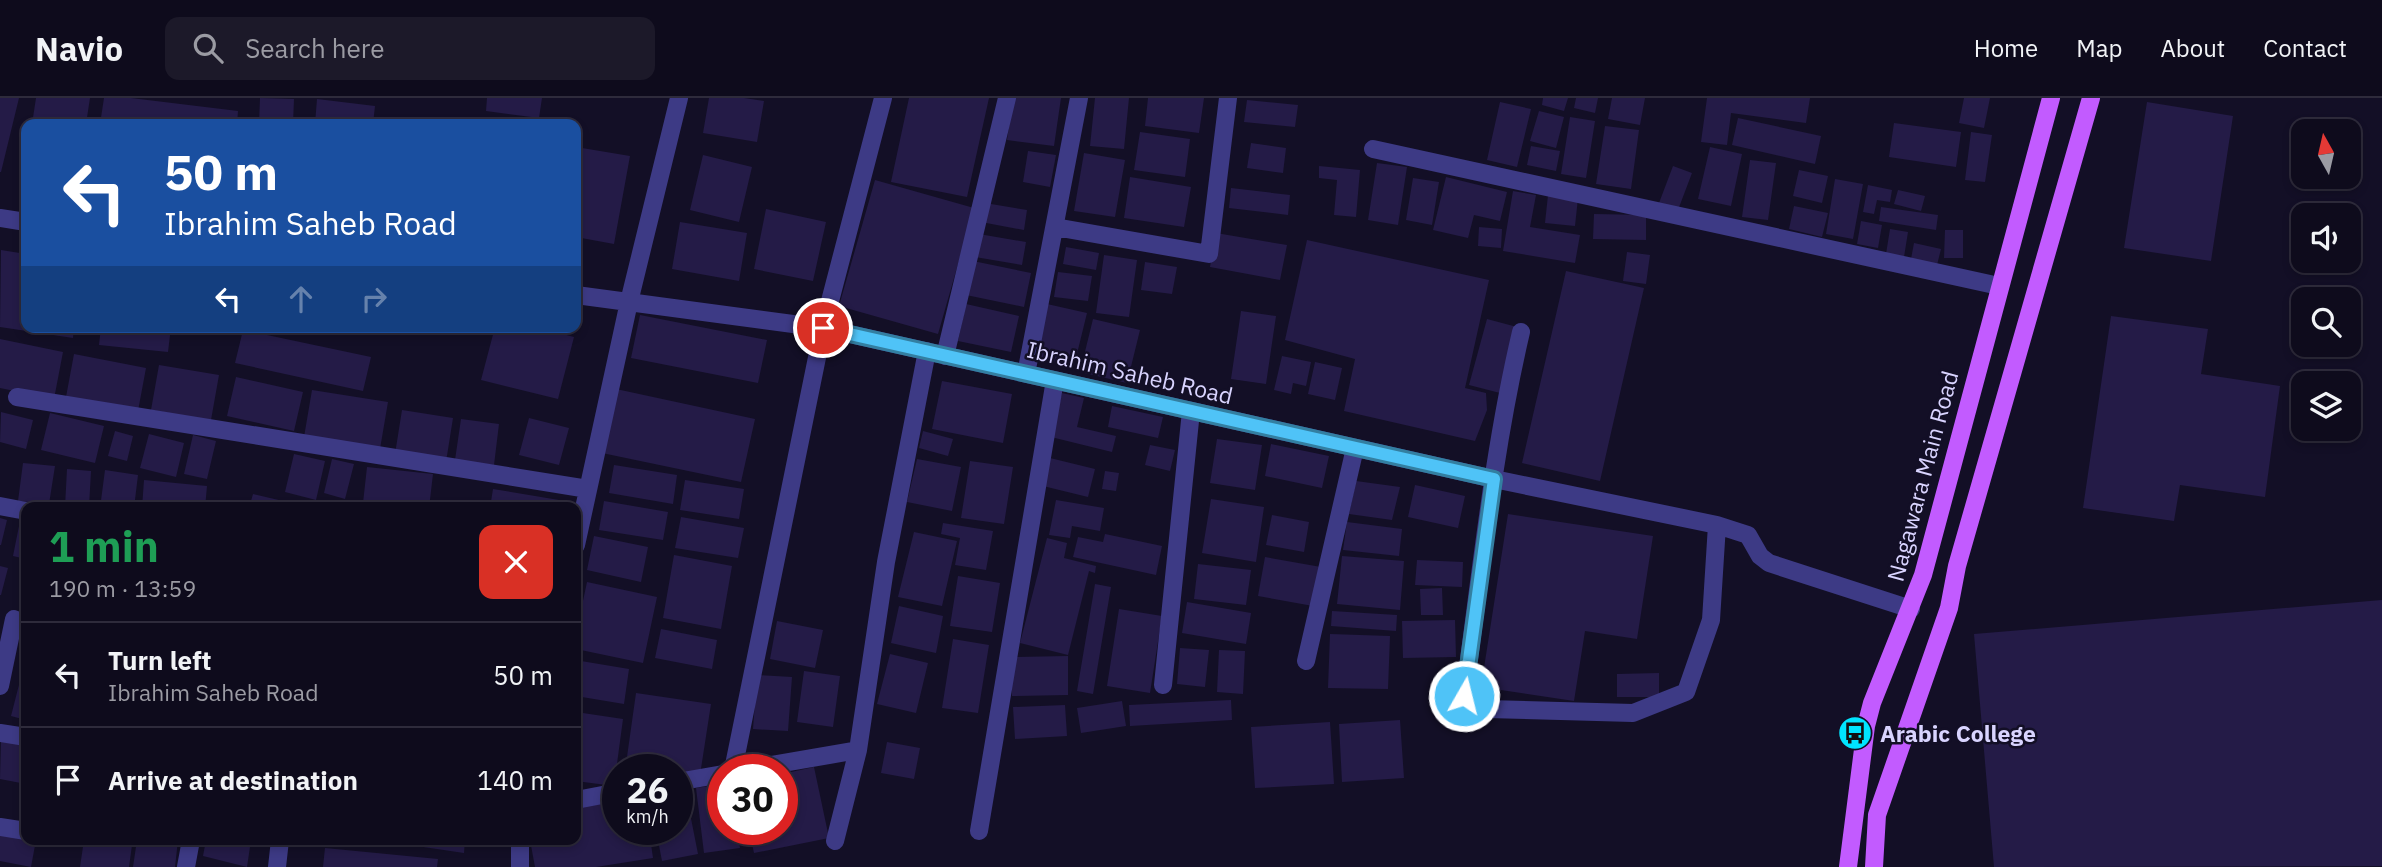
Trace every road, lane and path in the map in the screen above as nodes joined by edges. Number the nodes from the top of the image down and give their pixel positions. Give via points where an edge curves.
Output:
1 (679, 98) edge
2 (883, 98) edge
3 (1007, 98) edge
4 (1079, 98) edge
5 (1228, 98) edge
6 (2051, 98) edge
7 (2091, 98) edge
8 (1373, 149) dead end
9 (0, 218) edge
10 (21, 221) edge
11 (1055, 227) junction
12 (1999, 286) junction
13 (581, 296) edge
14 (629, 302) junction
15 (823, 328) junction
16 (1521, 332) dead end
17 (927, 351) junction
18 (946, 356) junction
19 (1026, 374) junction
20 (1055, 380) junction
21 (17, 397) dead end
22 (1191, 411) junction
23 (1355, 448) junction
24 (1494, 479) junction
25 (587, 489) junction
26 (0, 506) edge
27 (21, 510) edge
28 (1939, 514) junction
29 (581, 520) edge
30 (1969, 524) junction
31 (1717, 525) junction
32 (1911, 609) junction
33 (14, 619) edge
34 (1306, 661) dead end
35 (1163, 685) dead end
36 (0, 686) edge
37 (0, 733) edge
38 (21, 736) edge
39 (858, 750) junction
40 (736, 754) edge
41 (798, 760) edge
42 (602, 795) edge
43 (581, 799) edge
44 (0, 827) edge
45 (21, 830) edge
46 (979, 831) dead end
47 (835, 841) dead end
48 (190, 845) edge
49 (279, 845) edge
50 (520, 845) edge
51 (186, 867) edge
52 (277, 867) edge
53 (520, 867) edge
54 (1848, 867) edge
55 (1874, 867) edge

1 - 14 street
2 - 15 street
3 - 18 street
4 - 11 street
5 - 11 street via 1209,254
6 - 12 main road, Nagawara Main Road
7 - 30 main road
8 - 12 street
9 - 10 street
11 - 19 street
12 - 28 main road, Nagawara Main Road
13 - 14 street, Ibrahim Saheb Road
14 - 15 street, Ibrahim Saheb Road
14 - 25 street
15 - 17 street, Ibrahim Saheb Road
15 - 40 street
16 - 24 street
17 - 18 street, Ibrahim Saheb Road
17 - 39 street via 886,562
18 - 19 street, Ibrahim Saheb Road
19 - 20 street, Ibrahim Saheb Road
20 - 22 street, Ibrahim Saheb Road
20 - 46 street
21 - 25 street
22 - 23 street, Ibrahim Saheb Road
22 - 35 street
23 - 24 street, Ibrahim Saheb Road
23 - 34 street
24 - 31 street, Ibrahim Saheb Road
24 - 31 street via 1464,696 1486,709 1633,713 1686,692 1711,620
25 - 29 street
26 - 27 street
28 - 30 main road
28 - 32 main road, Nagawara Main Road
30 - 55 main road via 1949,608 1877,815
31 - 32 street, Ibrahim Saheb Road via 1748,535 1769,563
32 - 54 main road, Nagawara Main Road via 1866,726
33 - 36 street
37 - 38 street
39 - 41 street
39 - 47 street
42 - 43 street
44 - 45 street
48 - 51 street
49 - 52 street
50 - 53 street

